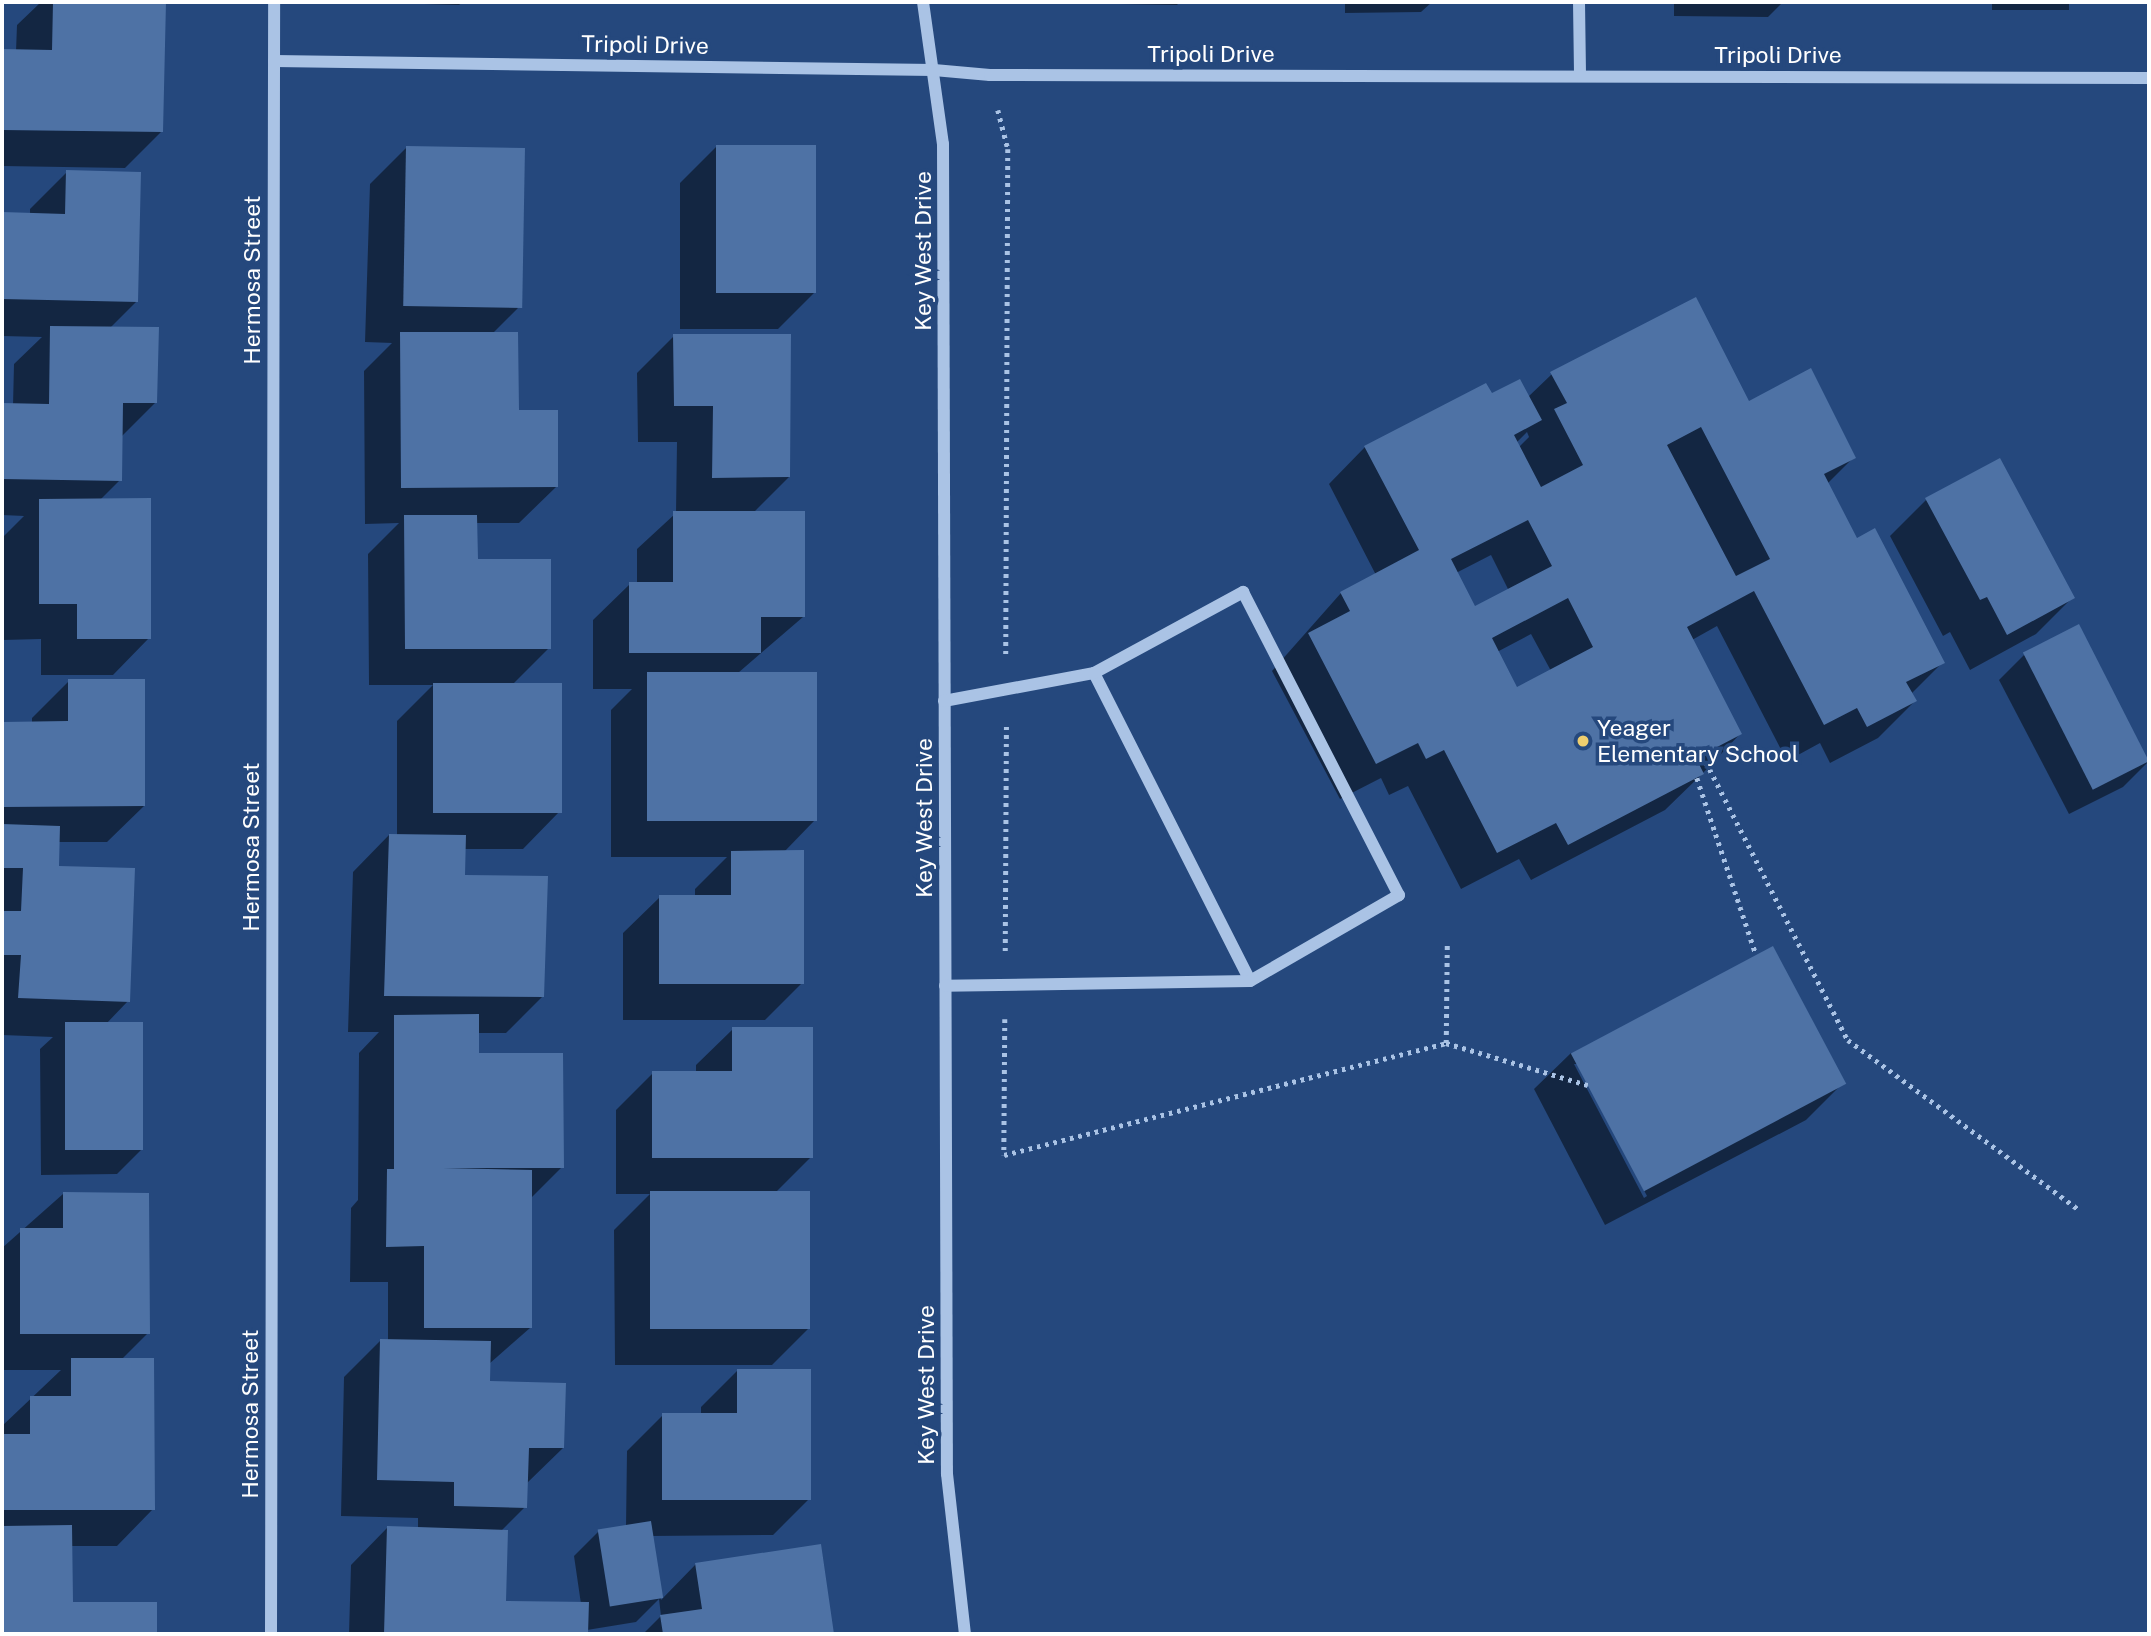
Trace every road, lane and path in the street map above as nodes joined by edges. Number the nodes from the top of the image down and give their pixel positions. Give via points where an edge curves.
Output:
1 (274, 2) edge
2 (923, 2) edge
3 (1579, 2) edge
4 (274, 61) junction
5 (934, 71) junction
6 (1580, 76) junction
7 (2149, 78) edge
8 (1094, 673) junction
9 (944, 701) junction
10 (1702, 754) dead end
11 (1697, 778) dead end
12 (1447, 942) dead end
13 (1756, 954) dead end
14 (1250, 981) junction
15 (946, 986) junction
16 (1446, 1043) dead end
17 (2078, 1209) dead end
18 (271, 1634) edge
19 (965, 1634) edge

1 - 4 street, Hermosa Street
2 - 5 street, Key West Drive
3 - 6 street
4 - 5 street, Tripoli Drive
4 - 18 street, Hermosa Street
5 - 6 street, Tripoli Drive via 990,75
5 - 9 street, Key West Drive via 943,144
6 - 7 street, Tripoli Drive
8 - 9 street
8 - 14 street
8 - 14 street via 1243,592 1399,895
9 - 15 street, Key West Drive
10 - 17 path via 1848,1040
11 - 13 path
12 - 16 path
14 - 15 street
15 - 19 street, Key West Drive via 947,1474

